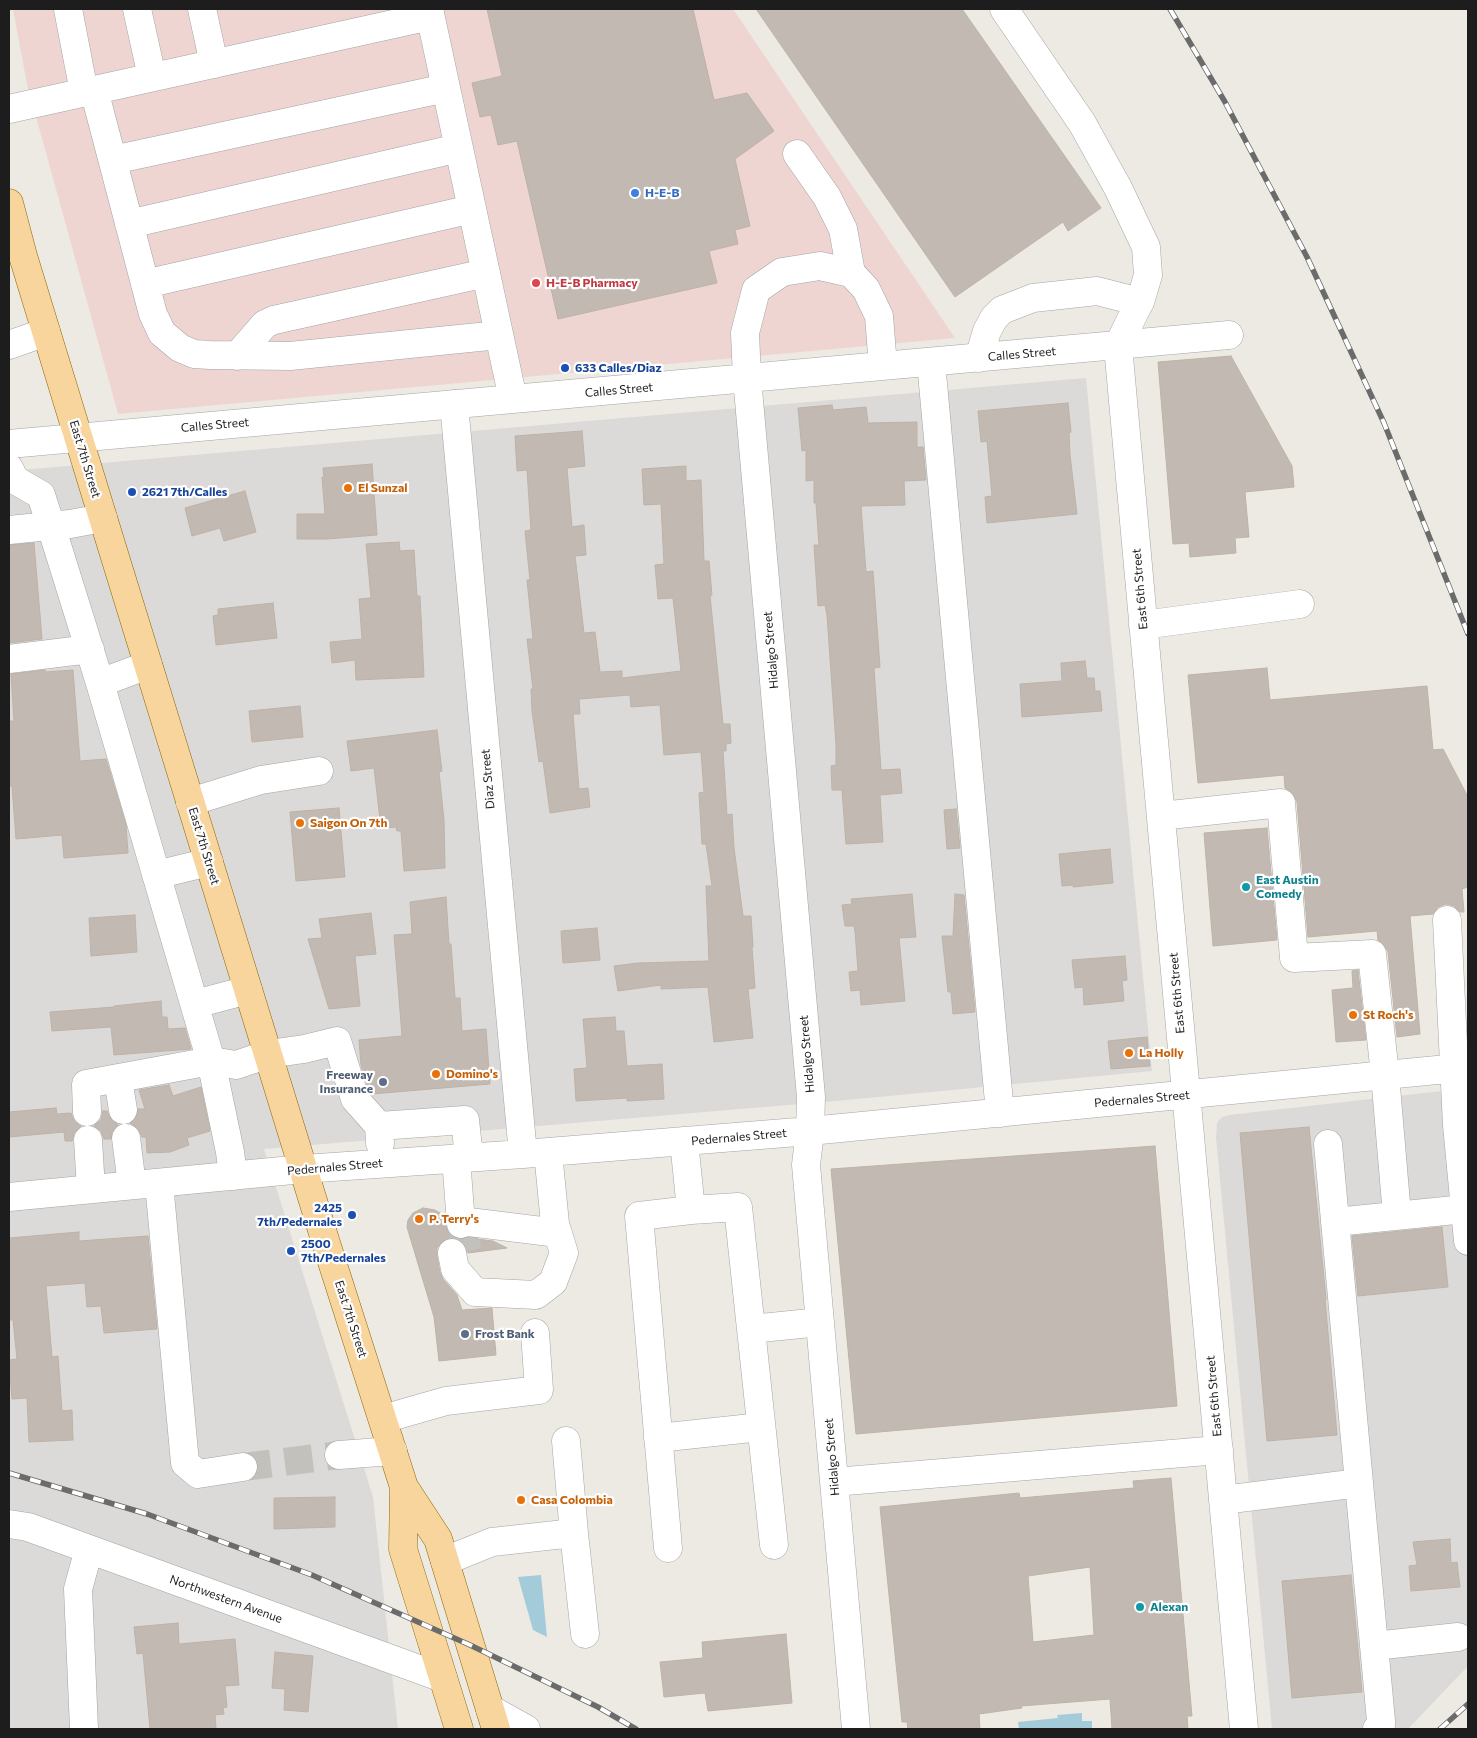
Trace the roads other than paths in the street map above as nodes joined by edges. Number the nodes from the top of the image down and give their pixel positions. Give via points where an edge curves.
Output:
1 (68, 9) edge
2 (137, 9) edge
3 (202, 9) edge
4 (1004, 9) edge
5 (429, 12) edge
6 (214, 64) junction
7 (152, 77) junction
8 (446, 88) junction
9 (89, 91) junction
10 (9, 109) edge
11 (459, 148) junction
12 (797, 154) dead end
13 (113, 160) junction
14 (9, 203) edge
15 (472, 209) junction
16 (129, 224) junction
17 (486, 273) junction
18 (852, 273) junction
19 (145, 284) junction
20 (1140, 302) junction
21 (46, 332) junction
22 (499, 335) junction
23 (1229, 335) dead end
24 (9, 346) edge
25 (1118, 346) junction
26 (237, 356) junction
27 (979, 358) junction
28 (931, 362) junction
29 (883, 366) junction
30 (747, 378) junction
31 (513, 399) junction
32 (454, 404) junction
33 (79, 437) junction
34 (9, 444) edge
35 (9, 468) edge
36 (103, 518) junction
37 (51, 526) junction
38 (9, 530) edge
39 (1300, 604) dead end
40 (1143, 625) junction
41 (90, 649) junction
42 (9, 659) edge
43 (148, 665) junction
44 (100, 683) junction
45 (319, 771) dead end
46 (190, 802) junction
47 (1161, 816) junction
48 (209, 862) junction
49 (156, 875) junction
50 (1447, 920) dead end
51 (248, 990) junction
52 (196, 1004) junction
53 (268, 1054) junction
54 (211, 1061) junction
55 (1461, 1068) edge
56 (1386, 1075) junction
57 (118, 1079) junction
58 (1186, 1095) junction
59 (123, 1110) dead end
60 (87, 1112) dead end
61 (1000, 1113) junction
62 (379, 1126) junction
63 (810, 1131) junction
64 (126, 1138) dead end
65 (88, 1140) dead end
66 (684, 1141) junction
67 (1328, 1144) dead end
68 (535, 1153) junction
69 (462, 1158) junction
70 (381, 1163) junction
71 (303, 1169) junction
72 (233, 1176) junction
73 (159, 1182) junction
74 (132, 1185) junction
75 (91, 1189) junction
76 (9, 1197) edge
77 (1465, 1209) junction
78 (691, 1210) junction
79 (1397, 1215) junction
80 (1335, 1222) junction
81 (1468, 1241) edge
82 (561, 1243) junction
83 (460, 1253) tunnel mouth
84 (820, 1322) junction
85 (751, 1329) junction
86 (535, 1333) dead end
87 (383, 1419) junction
88 (761, 1427) junction
89 (658, 1438) junction
90 (566, 1441) dead end
91 (393, 1450) junction
92 (1219, 1450) junction
93 (338, 1455) tunnel mouth
94 (243, 1467) tunnel mouth
95 (834, 1482) junction
96 (1360, 1483) junction
97 (404, 1487) junction
98 (1223, 1500) junction
99 (9, 1524) edge
100 (574, 1533) junction
101 (774, 1545) dead end
102 (668, 1548) dead end
103 (89, 1549) junction
104 (445, 1560) junction
105 (585, 1634) dead end
106 (1458, 1637) dead end
107 (1374, 1646) junction
108 (443, 1678) junction
109 (493, 1719) edge
110 (84, 1729) edge
111 (459, 1729) edge
112 (526, 1729) edge
113 (856, 1729) edge
114 (1244, 1729) edge
115 (1376, 1729) edge

1 - 9 street
2 - 7 street
3 - 6 street
4 - 20 street via 1082,123 1146,247 1148,275
5 - 6 street
5 - 8 street
6 - 7 street
7 - 9 street
8 - 11 street
8 - 13 street
9 - 10 street
9 - 13 street
11 - 15 street
11 - 16 street
12 - 18 street via 827,197 843,229
13 - 16 street
14 - 21 main road, East 7th Street
15 - 17 street
15 - 19 street
16 - 19 street
17 - 22 street
17 - 26 street via 264,324
18 - 29 street via 866,289 879,316
18 - 30 street, Hidalgo Street via 820,266 782,272 756,290 745,333
19 - 26 street via 162,333 180,348 194,354
20 - 25 street
20 - 27 street via 1097,291 1033,298 1002,310 994,318
21 - 24 street
21 - 33 main road, East 7th Street
22 - 26 street via 290,356
22 - 31 street
23 - 25 street, Calles Street
25 - 27 street, Calles Street
25 - 40 street, East 6th Street
27 - 28 street, Calles Street
28 - 29 street, Calles Street
28 - 61 street
29 - 30 street, Calles Street
30 - 31 street, Calles Street
30 - 63 street, Hidalgo Street via 811,1097
31 - 32 street, Calles Street
32 - 33 street, Calles Street
32 - 68 street, Diaz Street
33 - 34 street, Calles Street
33 - 36 main road, East 7th Street
35 - 37 street via 15,480 41,495
36 - 37 street
36 - 43 main road, East 7th Street
37 - 38 street
37 - 41 street
39 - 40 street
40 - 47 street, East 6th Street
41 - 42 street
41 - 44 street
43 - 44 street
43 - 46 main road, East 7th Street
44 - 49 street
45 - 46 street via 261,780
46 - 48 main road, East 7th Street
47 - 56 street via 1281,803 1294,958 1372,954
47 - 58 street, East 6th Street
48 - 49 street
48 - 51 main road, East 7th Street
49 - 52 street
50 - 55 street
51 - 52 street
51 - 53 main road, East 7th Street
52 - 54 street
53 - 54 street via 236,1064
53 - 62 street via 337,1041 355,1099
53 - 71 main road, East 7th Street
54 - 57 street
54 - 72 street
55 - 56 street, Pedernales Street
55 - 77 street
56 - 58 street, Pedernales Street
56 - 79 street
57 - 59 street
57 - 60 street via 86,1084
58 - 61 street, Pedernales Street
58 - 92 street, East 6th Street
61 - 63 street, Pedernales Street
62 - 69 street via 465,1120
62 - 70 street
63 - 66 street, Pedernales Street
63 - 84 street, Hidalgo Street via 806,1165
64 - 74 street
65 - 75 street
66 - 68 street, Pedernales Street
66 - 78 street
67 - 80 street
68 - 69 street, Pedernales Street
68 - 82 street, Diaz Street
69 - 70 street, Pedernales Street
69 - 82 street via 461,1223
70 - 71 street, Pedernales Street
71 - 72 street, Pedernales Street
71 - 87 main road, East 7th Street
72 - 73 street, Pedernales Street
73 - 74 street, Pedernales Street
73 - 94 street via 185,1463 198,1474
74 - 75 street, Pedernales Street
75 - 76 street, Pedernales Street
77 - 79 street
77 - 81 street
78 - 85 street via 738,1207
78 - 89 street via 639,1216
79 - 80 street
80 - 96 street
82 - 83 street via 553,1282 536,1296 474,1292 455,1269
84 - 85 street
84 - 95 street, Hidalgo Street
85 - 88 street
86 - 87 street via 539,1390 446,1401
87 - 91 main road, East 7th Street
88 - 89 street
88 - 101 street
89 - 102 street
90 - 100 street
91 - 93 street
91 - 97 main road, East 7th Street
92 - 95 street
92 - 98 street, East 6th Street
95 - 113 street, Hidalgo Street
96 - 98 street
96 - 107 street
97 - 104 main road, East 7th Street via 438,1539
97 - 108 main road, East 7th Street via 403,1548
98 - 114 street, East 6th Street
99 - 103 street, Northwestern Avenue via 28,1527
100 - 104 street via 492,1542
100 - 105 street
103 - 108 street, Northwestern Avenue
103 - 110 street via 78,1589
104 - 109 main road, East 7th Street
106 - 107 street
107 - 115 street via 1381,1721
108 - 111 main road, East 7th Street
109 - 112 street

